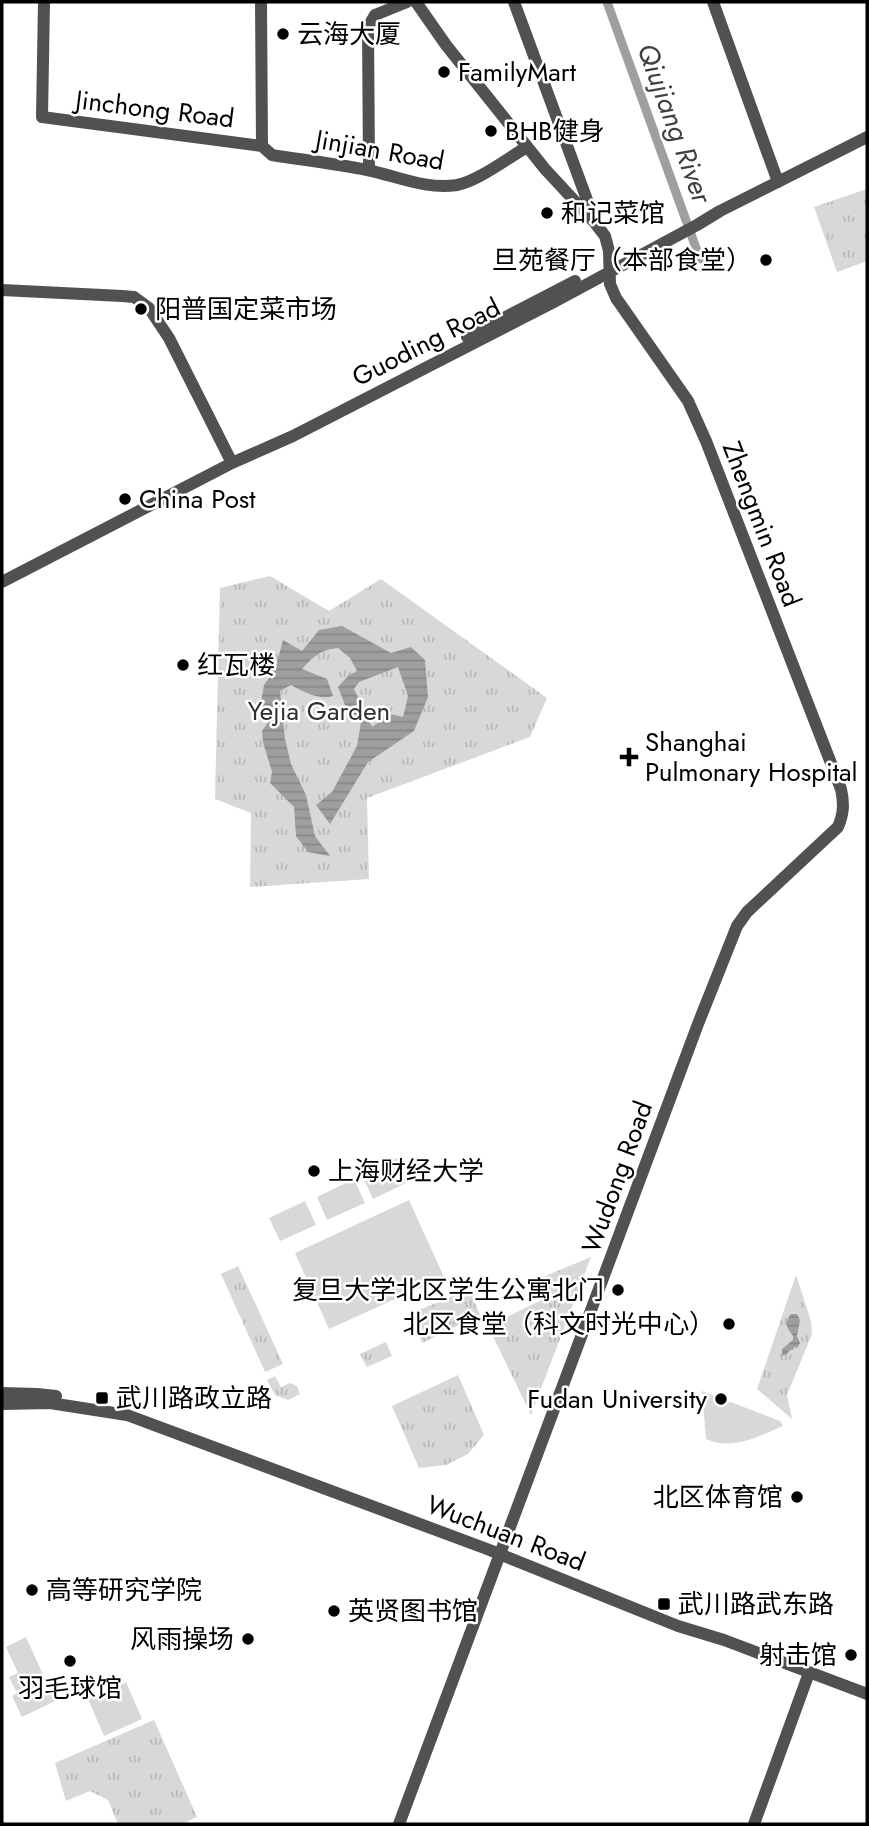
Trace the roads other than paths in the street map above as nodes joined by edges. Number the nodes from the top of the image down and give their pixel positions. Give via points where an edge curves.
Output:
1 (44, 2) edge
2 (261, 2) edge
3 (407, 2) edge
4 (416, 2) edge
5 (513, 2) edge
6 (713, 2) edge
7 (867, 129) edge
8 (867, 137) edge
9 (262, 146) junction
10 (527, 147) junction
11 (369, 170) junction
12 (777, 179) junction
13 (595, 223) junction
14 (610, 268) junction
15 (2, 290) edge
16 (230, 460) junction
17 (2, 573) edge
18 (2, 583) edge
19 (843, 817) joint
20 (2, 1393) edge
21 (2, 1404) edge
22 (127, 1415) junction
23 (501, 1554) junction
24 (809, 1673) junction
25 (867, 1694) edge
26 (399, 1824) edge
27 (754, 1824) edge

1 - 9 street, Jinchong Road via 42,117
2 - 9 street
3 - 11 street via 375,15 368,27
4 - 10 street
5 - 13 street
6 - 12 street
7 - 12 street, Guoding Road
8 - 12 street, Guoding Road
9 - 11 street, Jinjian Road via 272,155
10 - 11 street, Jinjian Road via 458,184 433,186
10 - 13 street
12 - 14 street, Guoding Road via 715,205 696,222
13 - 14 street, Zhengmin Road via 607,242
14 - 16 street, Guoding Road via 554,302 293,436
14 - 19 street, Zhengmin Road via 616,298 688,401 706,441 841,789
15 - 16 street via 134,297 149,308 169,338
16 - 17 street, Guoding Road
16 - 18 street, Guoding Road
19 - 23 street, Wudong Road via 826,840 737,926
20 - 22 street, Wuchuan Road via 102,1404
21 - 22 street, Wuchuan Road via 50,1403
22 - 23 street, Wuchuan Road
23 - 24 street, Wuchuan Road
23 - 26 street, Wudong Road
24 - 25 street, Wuchuan Road
24 - 27 street

